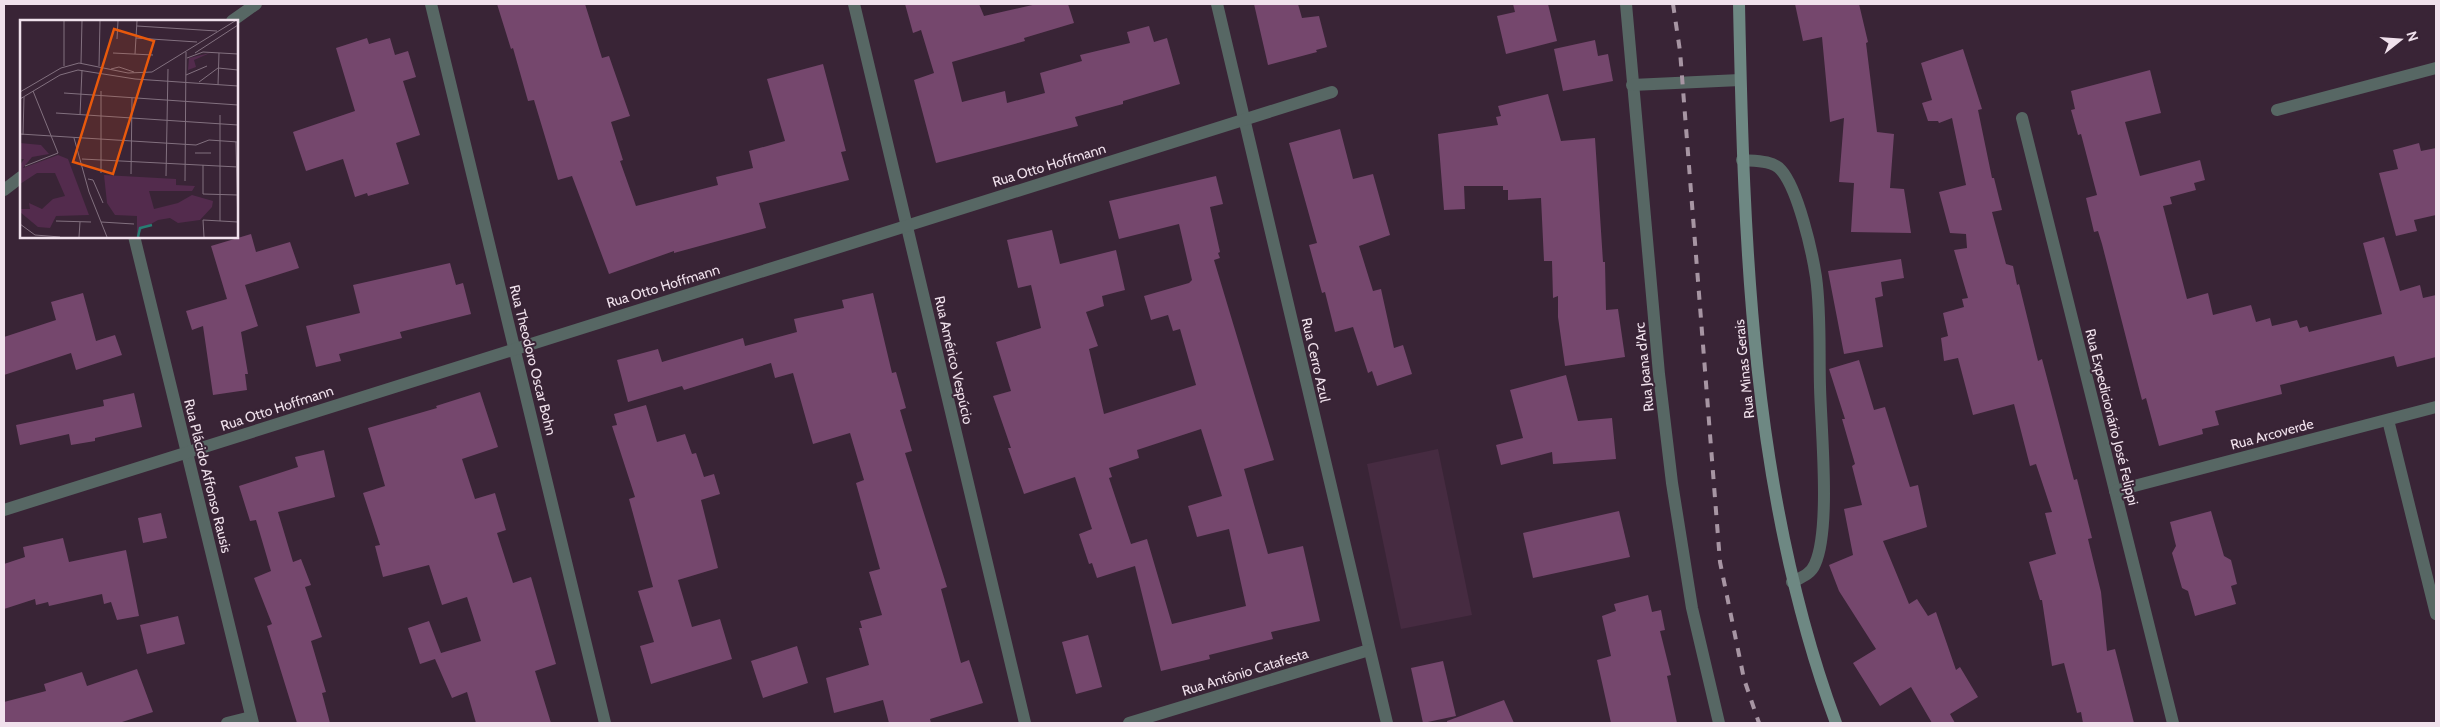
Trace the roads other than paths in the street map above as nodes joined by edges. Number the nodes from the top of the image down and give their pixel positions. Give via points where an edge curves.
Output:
1 (256, 4) edge
2 (431, 4) edge
3 (854, 4) edge
4 (1217, 4) edge
5 (1626, 4) edge
6 (1739, 4) edge
7 (233, 20) edge
8 (2436, 68) edge
9 (1740, 80) junction
10 (1632, 85) junction
11 (1332, 92) dead end
12 (2277, 110) dead end
13 (2022, 118) dead end
14 (1244, 119) junction
15 (1742, 160) junction
16 (20, 179) edge
17 (4, 190) edge
18 (907, 226) junction
19 (134, 238) edge
20 (515, 349) junction
21 (2436, 407) edge
22 (2388, 420) junction
23 (187, 452) junction
24 (2115, 491) junction
25 (4, 510) edge
26 (1792, 582) junction
27 (2436, 614) edge
28 (1369, 650) junction
29 (252, 720) edge
30 (227, 723) edge
31 (605, 723) edge
32 (1025, 723) edge
33 (1129, 723) edge
34 (1387, 723) edge
35 (1720, 723) edge
36 (1836, 723) edge
37 (2173, 723) edge

1 - 7 street
2 - 20 street, Rua Theodoro Oscar Bohn
3 - 18 street, Rua Américo Vespúcio
4 - 14 street, Rua Cerro Azul
5 - 10 street, Rua Joana d'Arc
6 - 9 main road, Rua Minas Gerais
8 - 12 street
9 - 10 street
9 - 15 main road, Rua Minas Gerais
10 - 35 street, Rua Joana d'Arc via 1672,483 1692,608
11 - 14 street, Rua Otto Hoffmann
13 - 24 street, Rua Expedicionário José Felippi
14 - 18 street, Rua Otto Hoffmann
14 - 28 street, Rua Cerro Azul
15 - 26 main road, Rua Minas Gerais via 1749,270 1770,468
15 - 26 street via 1768,162 1780,168 1788,179 1808,238 1816,278 1823,512 1815,565 1807,575
16 - 17 street
18 - 20 street, Rua Otto Hoffmann
18 - 32 street, Rua Américo Vespúcio
19 - 23 street, Rua Plácido Affonso Rausis
20 - 23 street, Rua Otto Hoffmann
20 - 31 street, Rua Theodoro Oscar Bohn
21 - 22 street, Rua Arcoverde
22 - 24 street, Rua Arcoverde
22 - 27 street
23 - 25 street, Rua Otto Hoffmann
23 - 29 street, Rua Plácido Affonso Rausis
24 - 37 street, Rua Expedicionário José Felippi
26 - 36 main road, Rua Minas Gerais
28 - 33 street, Rua Antônio Catafesta
28 - 34 street, Rua Cerro Azul
29 - 30 street

